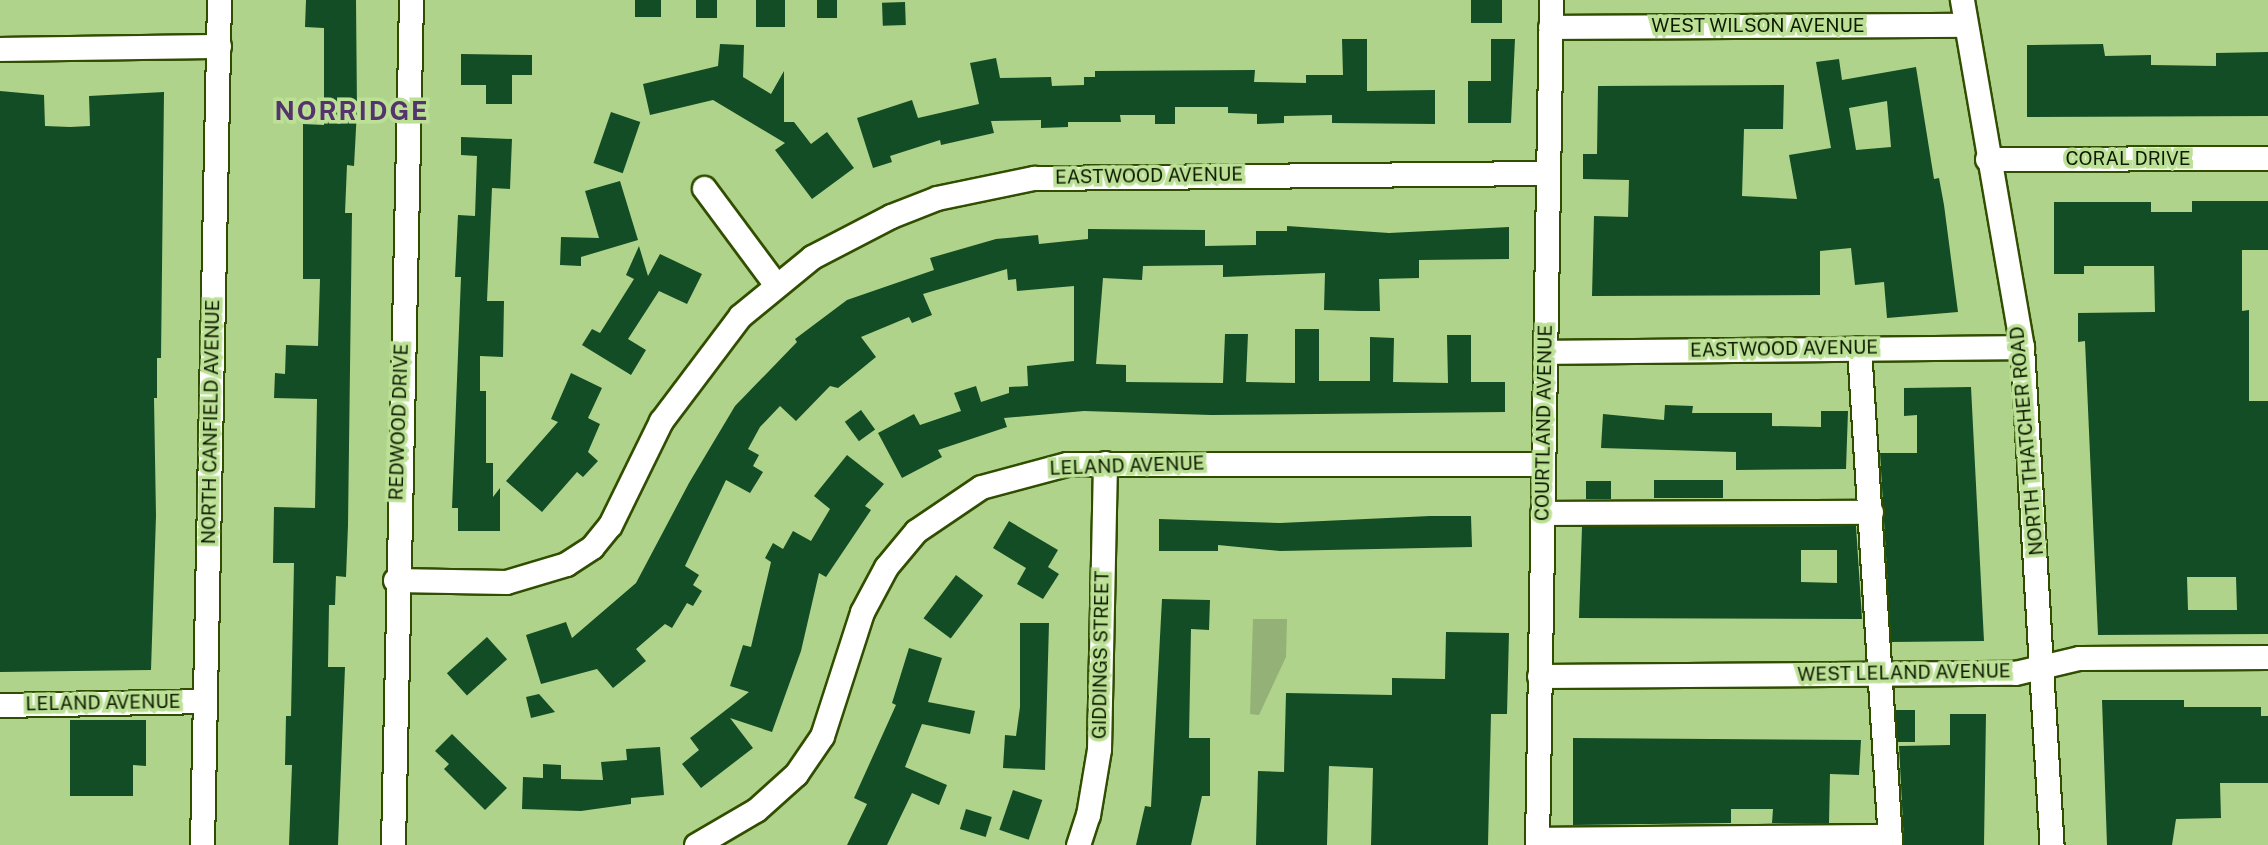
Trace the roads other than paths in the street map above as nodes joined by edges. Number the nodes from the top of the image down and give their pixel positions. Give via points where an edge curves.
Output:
1 (219, 0) edge
2 (411, 0) edge
3 (1550, 0) edge
4 (1962, 0) edge
5 (1965, 25) junction
6 (1550, 27) junction
7 (219, 46) junction
8 (0, 48) edge
9 (2268, 158) edge
10 (1987, 159) junction
11 (1548, 173) junction
12 (704, 188) dead end
13 (776, 285) junction
14 (2022, 347) junction
15 (1859, 348) junction
16 (1545, 352) junction
17 (1105, 463) junction
18 (1543, 464) junction
19 (1871, 512) junction
20 (1542, 513) junction
21 (395, 580) junction
22 (2268, 657) edge
23 (2043, 666) junction
24 (1882, 673) junction
25 (1539, 676) junction
26 (205, 701) junction
27 (0, 705) edge
28 (1890, 841) edge
29 (1537, 842) edge
30 (202, 845) edge
31 (393, 845) edge
32 (696, 845) edge
33 (1078, 845) edge
34 (2052, 845) edge

1 - 7 street, NORTH CANFIELD AVENUE
2 - 21 street, REDWOOD DRIVE
3 - 6 street, COURTLAND AVENUE
4 - 5 street, NORTH THATCHER ROAD
5 - 6 street, WEST WILSON AVENUE
5 - 10 street, NORTH THATCHER ROAD
6 - 11 street, COURTLAND AVENUE
7 - 8 street
7 - 26 street, NORTH CANFIELD AVENUE
9 - 10 street, CORAL DRIVE
10 - 14 street, NORTH THATCHER ROAD
11 - 13 street, EASTWOOD AVENUE via 1034,178 971,189 891,216 812,257
11 - 16 street, COURTLAND AVENUE
12 - 13 street
13 - 21 street, EASTWOOD AVENUE via 740,316 686,383 643,454 610,525 592,547 566,564 506,582
14 - 15 street, EASTWOOD AVENUE
14 - 23 street, NORTH THATCHER ROAD
15 - 16 street, EASTWOOD AVENUE
15 - 19 street
16 - 18 street, COURTLAND AVENUE
17 - 18 street, LELAND AVENUE
17 - 32 street, LELAND AVENUE via 1067,464 1007,476 957,500 916,531 886,567 862,612 832,712 810,755 756,810
17 - 33 street, GIDDINGS STREET via 1099,749 1088,816
18 - 20 street, COURTLAND AVENUE
19 - 20 street
19 - 24 street
20 - 25 street, COURTLAND AVENUE
21 - 31 street, REDWOOD DRIVE
22 - 23 street, WEST LELAND AVENUE via 2079,658
23 - 24 street, WEST LELAND AVENUE via 2015,673
23 - 34 street, NORTH THATCHER ROAD
24 - 25 street, WEST LELAND AVENUE
24 - 28 street
25 - 29 street, COURTLAND AVENUE
26 - 27 street, LELAND AVENUE
26 - 30 street, NORTH CANFIELD AVENUE
28 - 29 street

